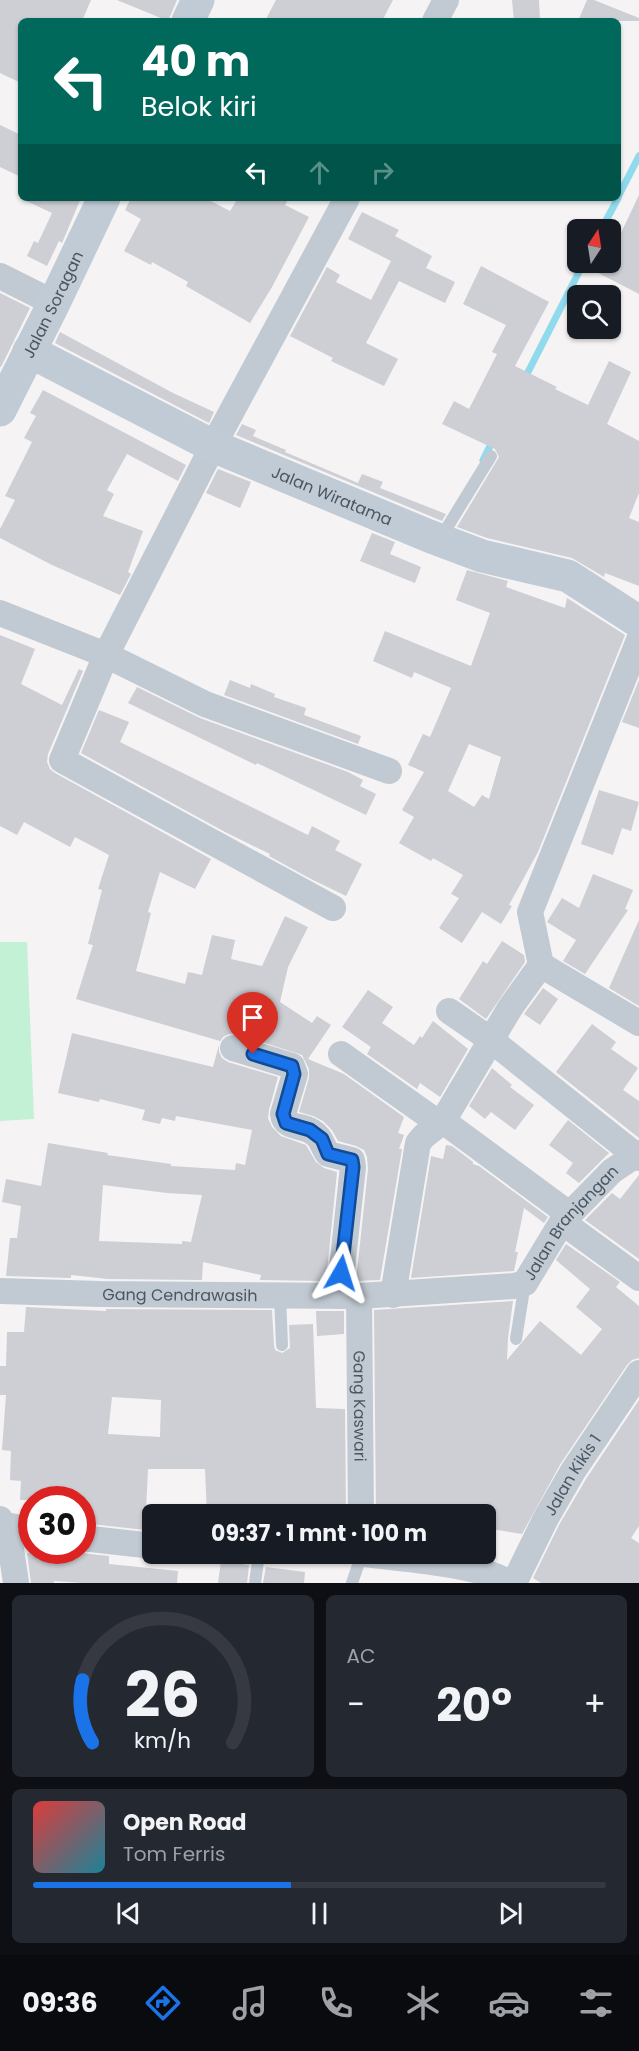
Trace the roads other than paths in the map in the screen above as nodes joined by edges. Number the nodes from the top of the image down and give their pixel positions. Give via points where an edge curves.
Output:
1 (198, 0) edge
2 (446, 0) edge
3 (189, 18) edge
4 (437, 18) edge
5 (103, 201) edge
6 (345, 201) edge
7 (0, 276) edge
8 (54, 303) junction
9 (29, 351) junction
10 (5, 389) edge
11 (213, 446) junction
12 (491, 456) dead end
13 (440, 540) junction
14 (0, 614) edge
15 (639, 622) edge
16 (639, 640) edge
17 (106, 656) junction
18 (389, 771) dead end
19 (333, 908) dead end
20 (541, 965) junction
21 (449, 1011) dead end
22 (639, 1023) edge
23 (491, 1040) junction
24 (234, 1048) dead end
25 (341, 1054) dead end
26 (442, 1122) junction
27 (638, 1156) edge
28 (565, 1218) junction
29 (639, 1278) edge
30 (525, 1283) junction
31 (0, 1291) edge
32 (393, 1295) junction
33 (280, 1296) junction
34 (349, 1296) junction
35 (516, 1339) dead end
36 (282, 1345) dead end
37 (639, 1373) edge
38 (360, 1504) edge
39 (0, 1519) edge
40 (0, 1524) edge
41 (18, 1527) edge
42 (96, 1540) edge
43 (142, 1545) edge
44 (258, 1564) edge
45 (359, 1564) edge
46 (430, 1564) edge
47 (16, 1583) edge
48 (255, 1583) edge
49 (352, 1583) edge
50 (511, 1583) edge

1 - 3 street
2 - 4 street
5 - 8 street, Jalan Soragan
6 - 11 street
7 - 8 street
8 - 9 street, Jalan Soragan
9 - 10 street, Jalan Soragan
9 - 11 street, Jalan Wiratama
11 - 13 street, Jalan Wiratama
11 - 17 street
12 - 13 lane
13 - 15 street, Jalan Wiratama via 482,556 568,576
14 - 17 street
16 - 20 street via 530,912
17 - 18 street via 205,704
17 - 19 street via 62,760
20 - 22 street
20 - 23 street
21 - 23 street
23 - 26 street
23 - 27 street
24 - 34 street, Gang Kaswari via 292,1066 294,1074 283,1120 322,1139 328,1154 352,1160
25 - 26 street
26 - 28 street
26 - 32 street via 418,1143
27 - 28 street, Jalan Branjangan via 612,1171
28 - 29 street
28 - 30 street, Jalan Branjangan
30 - 32 street, Jalan Branjangan via 504,1288
30 - 35 lane
31 - 33 street, Gang Cendrawasih
32 - 34 street, Jalan Branjangan
33 - 34 street, Gang Cendrawasih
33 - 36 lane
34 - 38 street, Gang Kaswari
37 - 50 street, Jalan Kikis 1 via 573,1471
39 - 40 street
40 - 41 street
40 - 47 street via 11,1549
42 - 43 street
44 - 48 lane
45 - 49 lane
46 - 50 street via 483,1572

